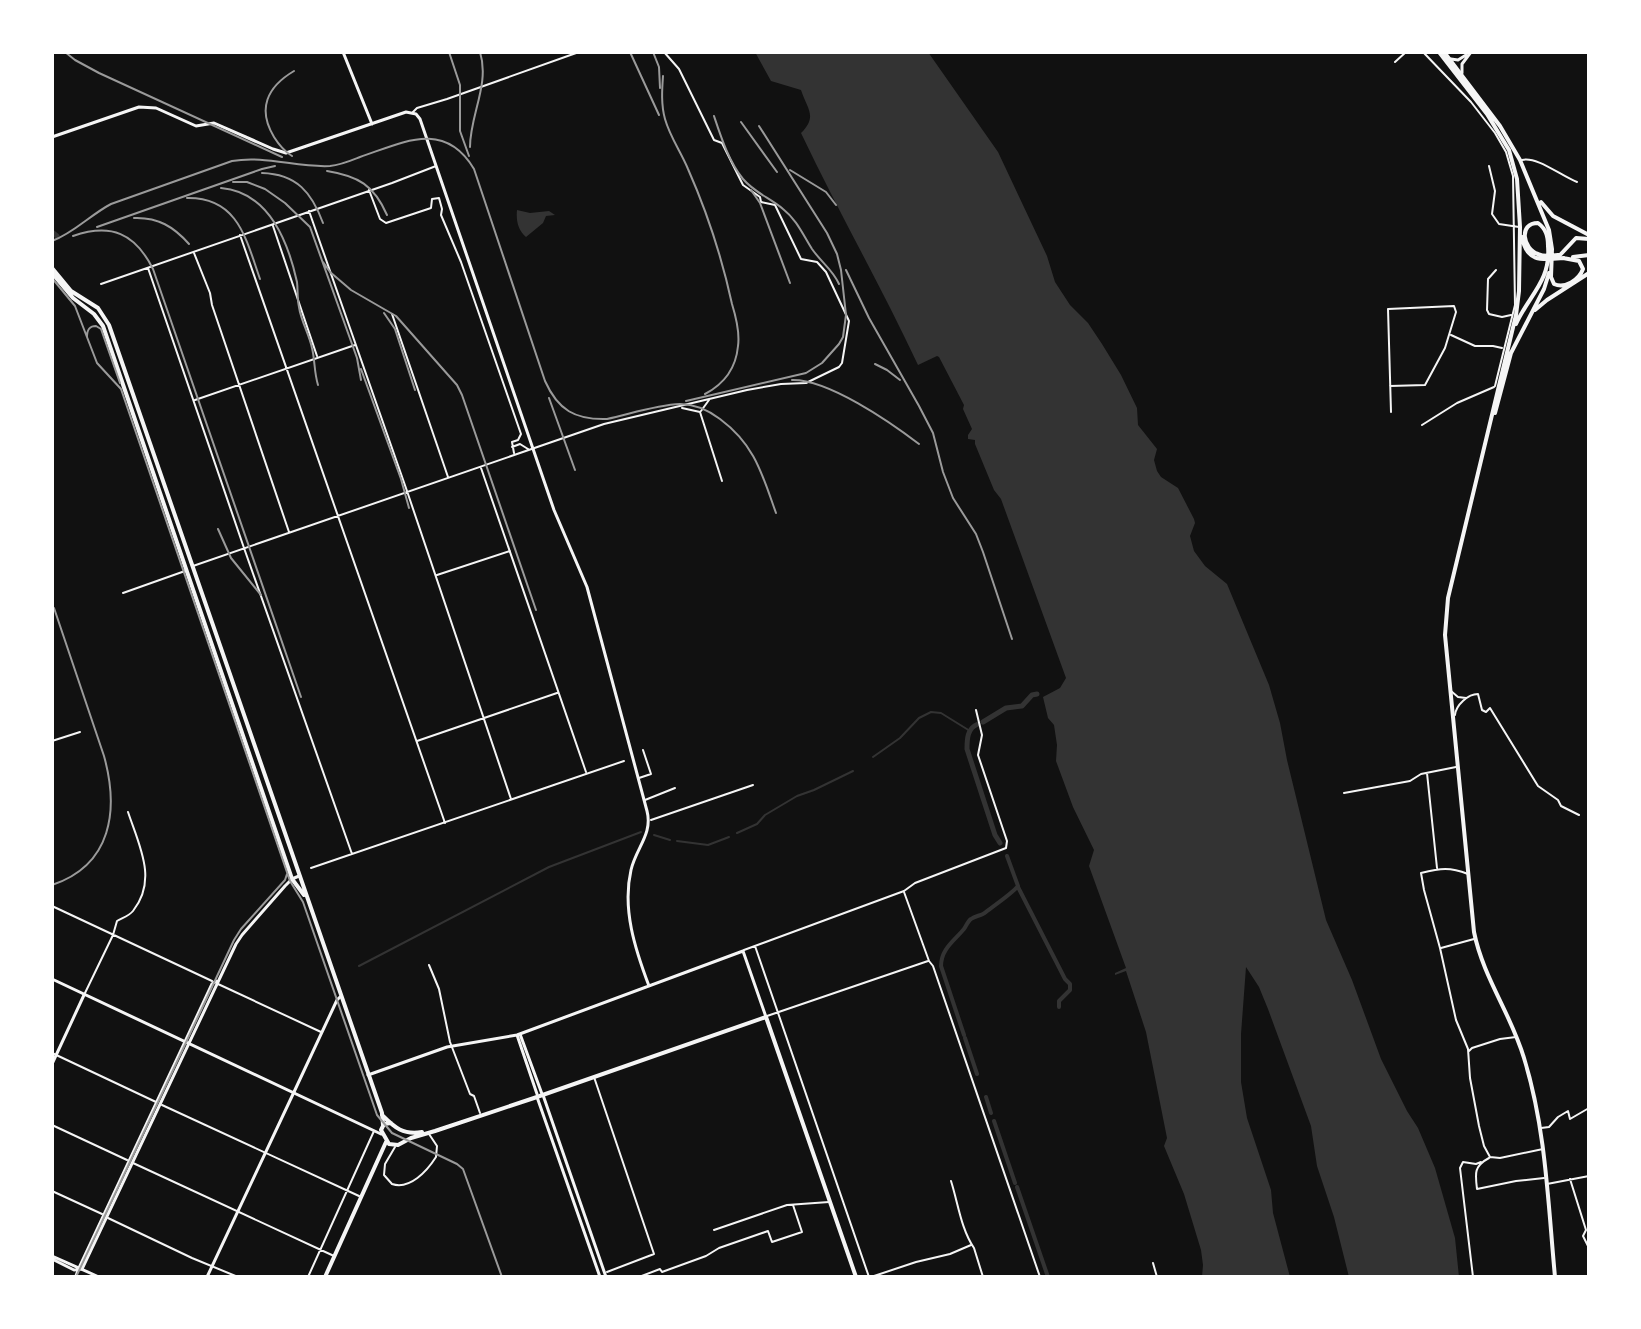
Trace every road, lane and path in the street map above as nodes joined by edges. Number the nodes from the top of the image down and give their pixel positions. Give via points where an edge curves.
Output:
1 (343, 52) edge
2 (579, 52) edge
3 (664, 52) edge
4 (1406, 52) edge
5 (1423, 52) edge
6 (1442, 52) edge
7 (1468, 53) edge
8 (1395, 62) dead end
9 (1454, 68) junction
10 (1466, 80) junction
11 (412, 112) junction
12 (372, 124) junction
13 (52, 137) edge
14 (1520, 160) junction
15 (436, 166) junction
16 (1489, 166) dead end
17 (1577, 182) dead end
18 (369, 190) junction
19 (1535, 193) junction
20 (309, 211) junction
21 (272, 224) junction
22 (1517, 227) junction
23 (240, 235) junction
24 (1589, 237) edge
25 (1550, 248) junction
26 (1567, 248) junction
27 (193, 252) junction
28 (1589, 254) edge
29 (1563, 258) junction
30 (1549, 267) junction
31 (148, 268) junction
32 (52, 270) edge
33 (1496, 270) dead end
34 (1589, 273) edge
35 (101, 284) dead end
36 (392, 314) dead end
37 (1514, 315) junction
38 (1529, 318) junction
39 (1450, 335) junction
40 (1510, 341) junction
41 (355, 344) junction
42 (1506, 349) junction
43 (317, 357) junction
44 (287, 368) junction
45 (239, 385) junction
46 (1390, 386) junction
47 (1497, 387) junction
48 (709, 399) junction
49 (194, 400) junction
50 (679, 407) junction
51 (700, 412) junction
52 (1391, 412) dead end
53 (1422, 425) dead end
54 (1487, 440) junction
55 (512, 447) junction
56 (531, 449) junction
57 (514, 454) junction
58 (480, 466) junction
59 (448, 478) junction
60 (722, 481) dead end
61 (407, 491) junction
62 (339, 516) junction
63 (289, 532) junction
64 (244, 548) junction
65 (510, 551) junction
66 (189, 569) junction
67 (436, 576) junction
68 (123, 593) dead end
69 (211, 622) junction
70 (204, 624) junction
71 (1450, 691) junction
72 (559, 692) junction
73 (1467, 699) junction
74 (1452, 703) junction
75 (1459, 704) junction
76 (976, 710) dead end
77 (483, 717) junction
78 (1454, 728) junction
79 (80, 732) dead end
80 (52, 741) edge
81 (417, 741) junction
82 (643, 750) dead end
83 (624, 761) dead end
84 (257, 767) junction
85 (1458, 767) junction
86 (586, 773) junction
87 (1427, 773) junction
88 (638, 779) junction
89 (753, 785) dead end
90 (675, 788) dead end
91 (1344, 793) dead end
92 (511, 799) junction
93 (644, 800) junction
94 (128, 812) dead end
95 (278, 815) junction
96 (1579, 815) dead end
97 (271, 817) junction
98 (650, 820) junction
99 (445, 823) junction
100 (352, 854) junction
101 (311, 868) dead end
102 (1437, 870) junction
103 (1468, 874) junction
104 (299, 876) junction
105 (292, 879) junction
106 (904, 891) junction
107 (306, 896) junction
108 (52, 906) edge
109 (113, 935) junction
110 (1475, 939) junction
111 (755, 946) junction
112 (1440, 948) junction
113 (743, 951) junction
114 (929, 961) junction
115 (429, 965) dead end
116 (52, 979) edge
117 (216, 982) junction
118 (649, 986) junction
119 (85, 994) junction
120 (340, 997) junction
121 (778, 1012) junction
122 (766, 1017) junction
123 (322, 1032) junction
124 (519, 1035) junction
125 (1517, 1037) junction
126 (187, 1042) junction
127 (1467, 1045) junction
128 (452, 1046) junction
129 (1472, 1048) junction
130 (1469, 1053) junction
131 (54, 1054) edge
132 (52, 1064) edge
133 (368, 1075) junction
134 (593, 1076) junction
135 (294, 1092) junction
136 (539, 1095) junction
137 (159, 1103) junction
138 (1589, 1108) edge
139 (480, 1113) junction
140 (382, 1115) junction
141 (391, 1123) junction
142 (52, 1125) edge
143 (382, 1126) junction
144 (1541, 1128) junction
145 (373, 1129) junction
146 (401, 1130) junction
147 (428, 1133) junction
148 (384, 1138) junction
149 (401, 1143) junction
150 (394, 1146) junction
151 (1544, 1149) junction
152 (383, 1151) junction
153 (266, 1152) junction
154 (1490, 1157) junction
155 (131, 1162) junction
156 (1481, 1162) junction
157 (374, 1170) junction
158 (384, 1172) junction
159 (1589, 1176) edge
160 (1570, 1179) junction
161 (951, 1181) dead end
162 (1546, 1181) junction
163 (52, 1191) edge
164 (348, 1191) junction
165 (361, 1197) junction
166 (830, 1201) junction
167 (793, 1205) junction
168 (238, 1211) junction
169 (105, 1216) junction
170 (714, 1230) dead end
171 (971, 1245) junction
172 (1589, 1245) edge
173 (321, 1249) junction
174 (334, 1256) junction
175 (52, 1258) edge
176 (1153, 1263) dead end
177 (212, 1265) junction
178 (80, 1269) junction
179 (602, 1276) edge
180 (77, 1277) edge
181 (99, 1277) edge
182 (207, 1277) edge
183 (238, 1277) edge
184 (308, 1277) edge
185 (325, 1277) edge
186 (594, 1277) edge
187 (639, 1277) edge
188 (856, 1277) edge
189 (870, 1277) edge
190 (983, 1277) edge
191 (1040, 1277) edge
192 (1157, 1277) edge
193 (1473, 1277) edge
194 (1555, 1277) edge

1 - 12 street
2 - 11 street
3 - 48 street via 679,69 743,185 761,202 775,205 801,259 817,262 826,272 850,325 836,370 806,383
4 - 8 street
5 - 22 street via 1471,102 1506,152
6 - 7 street via 1454,60
6 - 9 main road
7 - 9 street
7 - 10 street via 1461,67
9 - 10 main road
9 - 22 main road via 1512,156
10 - 14 main road
11 - 12 street
11 - 15 street via 420,119
12 - 13 street via 286,153 214,123 196,126 145,106
14 - 17 street via 1535,160
14 - 19 main road
15 - 18 street
15 - 56 street
16 - 22 street via 1495,191 1492,214 1499,224
18 - 20 street
18 - 55 street via 386,223 431,208 431,200 439,198 521,434
19 - 24 main road via 1549,213
19 - 25 main road
20 - 21 street
20 - 41 street
21 - 23 street
21 - 43 street
22 - 29 main road via 1532,256
22 - 37 main road via 1519,291
23 - 27 street
23 - 44 street
24 - 26 main road via 1576,238
25 - 26 main road via 1543,226 1528,225 1530,250 1544,256 1560,255
25 - 30 main road
26 - 28 main road via 1572,255
27 - 31 street
27 - 45 street
28 - 29 main road
29 - 30 main road via 1582,264 1576,279 1556,285
30 - 38 main road
30 - 40 main road
31 - 35 street
31 - 49 street
32 - 66 main road via 100,322 117,357
33 - 37 street via 1488,279 1487,310 1493,316
34 - 38 main road
36 - 59 street
37 - 40 main road
37 - 42 street
38 - 54 main road via 1508,360
39 - 42 street via 1475,346
39 - 46 street via 1425,385
39 - 46 street via 1454,306 1388,309
40 - 42 main road
41 - 43 street
41 - 61 street
42 - 47 main road
43 - 44 street
44 - 45 street
44 - 62 street
45 - 49 street
45 - 63 street
46 - 52 street
47 - 53 street
47 - 54 main road
48 - 50 street
48 - 51 street
49 - 64 street
50 - 51 street
50 - 56 street via 615,421
51 - 60 street
54 - 71 main road via 1447,607
55 - 56 street
55 - 57 street
56 - 57 street
56 - 88 street via 587,587
57 - 58 street
58 - 59 street
58 - 65 street
59 - 61 street
61 - 62 street
61 - 67 street
62 - 63 street
62 - 81 street
63 - 64 street
64 - 66 street
64 - 100 street
65 - 67 street
65 - 72 street
66 - 68 street
66 - 69 main road
66 - 70 main road
67 - 77 street
69 - 70 main road
69 - 84 main road
70 - 84 main road
71 - 73 street
71 - 74 main road
72 - 77 street
72 - 86 street
73 - 75 street
73 - 96 street via 1478,694 1482,710 1490,708 1538,786
74 - 75 street
74 - 78 main road
75 - 78 street
76 - 106 street via 982,738 978,755 1007,846
77 - 81 street
77 - 92 street
78 - 85 main road
79 - 80 street
81 - 99 street
82 - 88 street via 651,774
83 - 86 street
84 - 95 main road
84 - 97 main road
85 - 87 street
85 - 103 main road
86 - 92 street
87 - 91 street
87 - 102 street
88 - 93 street
89 - 98 street
90 - 93 street
92 - 99 street
93 - 98 street
94 - 109 street via 147,884 133,911 117,921
95 - 97 main road
95 - 104 main road
97 - 105 main road
98 - 118 street via 629,888 632,934
99 - 100 street
100 - 101 street
102 - 103 street
102 - 112 street via 1421,873
103 - 110 main road
104 - 105 street
104 - 107 main road
105 - 107 main road
105 - 117 street via 242,935
106 - 111 street
106 - 114 street
107 - 120 main road
108 - 109 street
109 - 117 street
109 - 119 street
110 - 112 street
110 - 125 main road
111 - 113 street
111 - 121 street
112 - 127 street
113 - 118 street
113 - 122 street
114 - 121 street
114 - 191 street
115 - 128 street
116 - 119 street
117 - 123 street
117 - 126 street
118 - 124 street
119 - 126 street
119 - 131 street
120 - 123 street
120 - 133 main road
121 - 122 street
121 - 189 street
122 - 134 main road
122 - 166 main road
123 - 135 street
124 - 128 street
124 - 136 street
125 - 129 street
125 - 144 main road
126 - 135 street
126 - 137 street
127 - 129 street
127 - 130 street
128 - 133 street
128 - 139 street
129 - 130 street
130 - 154 street via 1479,1126
131 - 132 street
131 - 137 street
133 - 140 main road
134 - 136 main road
134 - 179 street via 654,1254
135 - 145 street
135 - 153 street
136 - 139 main road
136 - 147 main road
136 - 179 street
137 - 153 street
137 - 155 street
138 - 144 street via 1570,1119 1568,1111
139 - 146 main road via 427,1131
140 - 141 main road
140 - 143 main road
141 - 143 main road
141 - 146 main road
142 - 155 street
143 - 145 street
143 - 148 main road
144 - 151 main road
145 - 148 street
145 - 164 street
146 - 149 main road
147 - 149 main road
147 - 158 street via 437,1146 436,1157 411,1182 395,1186
148 - 150 main road
148 - 152 main road
149 - 150 main road
150 - 152 main road
150 - 158 street
151 - 154 street
151 - 162 main road
152 - 157 main road
153 - 164 street
153 - 168 street
154 - 156 street
155 - 168 street
155 - 169 street
156 - 162 street via 1477,1189
156 - 193 street via 1463,1162 1460,1168
157 - 158 street
157 - 165 main road
159 - 160 street
160 - 162 street
160 - 172 street
161 - 171 street
162 - 194 main road
163 - 169 street
164 - 165 street
164 - 173 street
165 - 174 main road
166 - 167 street
166 - 188 main road
167 - 170 street
167 - 187 street via 802,1232 772,1242 768,1231
168 - 173 street
168 - 177 street
169 - 177 street
169 - 178 street
171 - 189 street
171 - 190 street
173 - 174 street
173 - 184 street
174 - 185 main road
175 - 178 street
176 - 192 street
177 - 182 street
177 - 183 street
178 - 180 street
178 - 181 street
179 - 186 street

